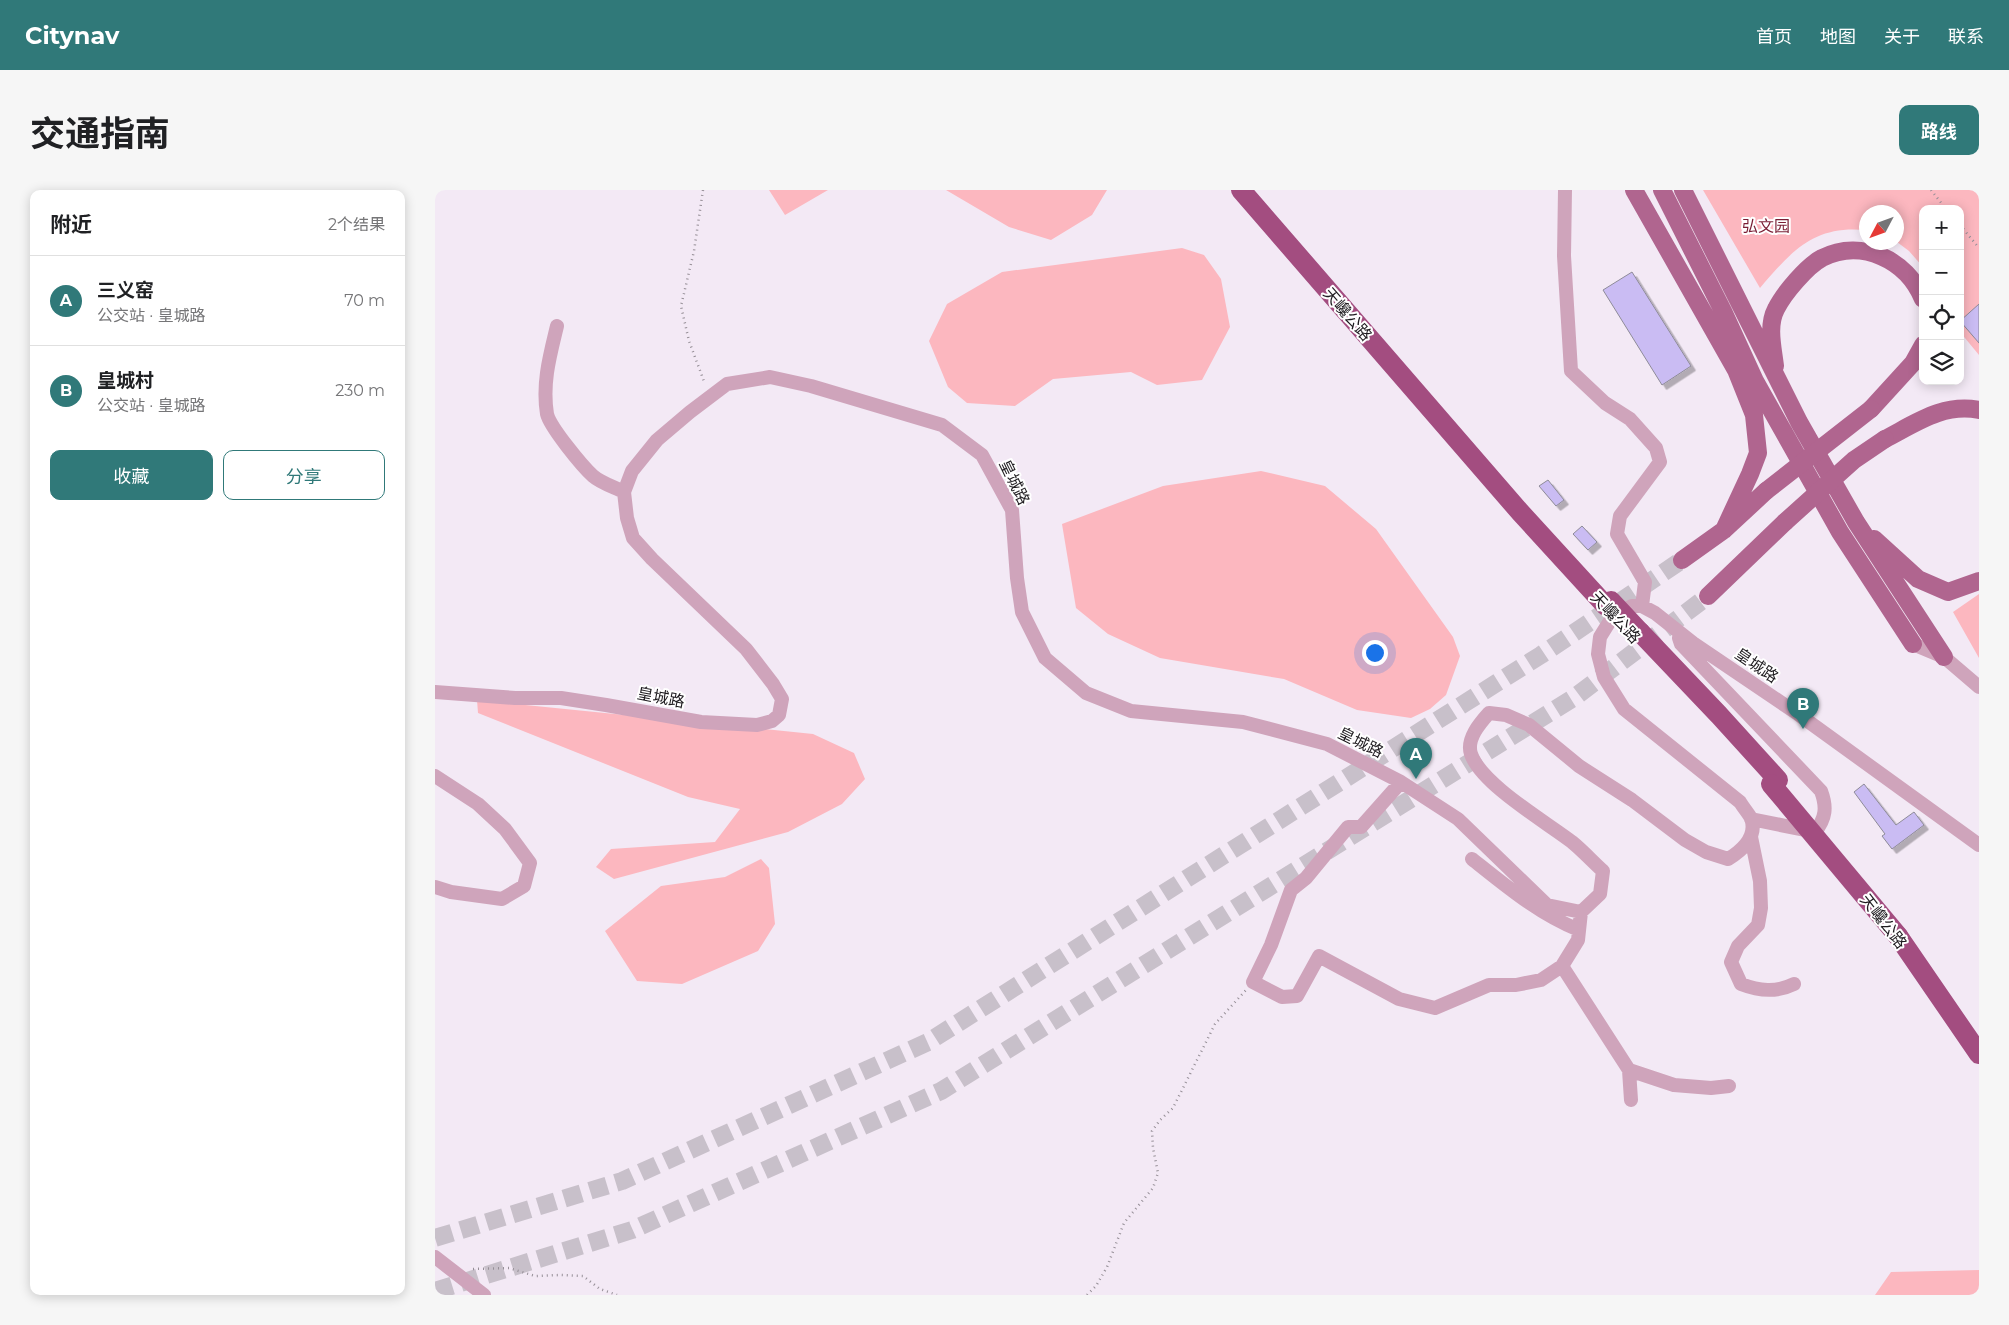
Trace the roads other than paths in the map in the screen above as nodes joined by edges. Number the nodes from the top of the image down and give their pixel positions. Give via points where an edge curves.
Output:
1 (1241, 190) edge
2 (1250, 190) edge
3 (1565, 190) edge
4 (1634, 190) edge
5 (1662, 190) edge
6 (1683, 190) edge
7 (1920, 295) edge
8 (557, 326) dead end
9 (1919, 352) edge
10 (1777, 379) junction
11 (1979, 410) edge
12 (624, 492) junction
13 (1855, 522) junction
14 (1724, 530) junction
15 (1840, 532) junction
16 (1682, 560) tunnel mouth
17 (1979, 581) edge
18 (1707, 596) tunnel mouth
19 (1609, 604) junction
20 (1642, 606) junction
21 (1677, 630) junction
22 (1913, 644) joint
23 (1943, 658) junction
24 (1979, 687) edge
25 (435, 692) edge
26 (435, 776) edge
27 (1401, 782) junction
28 (1751, 819) junction
29 (1751, 837) junction
30 (1979, 844) edge
31 (1472, 859) dead end
32 (435, 887) edge
33 (1581, 912) junction
34 (1579, 930) junction
35 (1900, 933) junction
36 (1562, 966) junction
37 (1794, 984) dead end
38 (1979, 1040) edge
39 (1979, 1054) edge
40 (1629, 1070) junction
41 (1729, 1086) dead end
42 (1631, 1100) dead end
43 (435, 1257) edge
44 (484, 1295) edge

1 - 19 highway, 天巉公路 via 1520,512
2 - 19 highway, 天巉公路
3 - 20 street via 1564,256 1571,371 1605,403 1631,419 1655,448 1660,462 1620,516 1617,534 1645,582
4 - 14 main road via 1736,370 1754,415 1758,453
5 - 15 main road via 1755,381
6 - 10 main road
7 - 10 main road via 1912,279 1886,258 1854,250 1822,258 1804,272 1775,310 1771,330
8 - 12 street via 547,368 547,416 566,446 594,477
9 - 14 main road, bridge via 1871,409 1766,491
10 - 13 main road
11 - 18 main road, bridge via 1959,408 1936,412 1854,460
12 - 25 street, 皇城路 via 633,538 746,649 782,699 779,715 772,721 757,725 701,722 561,698
12 - 27 street, 皇城路 via 632,472 657,440 727,384 770,377 942,425 981,455 1012,510 1022,612 1045,658 1086,693 1131,711 1243,722 1327,744
13 - 15 main road
13 - 17 main road via 1918,579 1948,592
13 - 23 main road
14 - 16 main road
15 - 22 main road
19 - 35 highway, 天巉公路 via 1841,854
20 - 21 street, 皇城路
20 - 28 street via 1631,606 1613,616 1600,637 1599,654 1604,677 1624,709 1732,795
21 - 28 street via 1681,644 1821,791 1825,801 1823,818 1815,832
21 - 30 street, 皇城路
22 - 23 street
23 - 24 street
26 - 32 street via 478,804 505,829 530,863 524,886 502,899
27 - 33 street, 皇城路 via 1458,819 1547,904
27 - 36 street via 1361,827 1348,827 1306,878 1291,890 1271,946 1253,982 1282,996 1297,996 1319,956 1399,999 1435,1008 1489,985 1516,986 1541,980
28 - 29 street
29 - 33 street via 1741,851 1728,859 1706,852 1579,766 1529,725 1506,715 1489,713 1469,744 1471,754 1484,774 1499,789 1573,843 1603,871 1600,894
29 - 37 street via 1760,881 1761,908 1758,925 1738,946 1731,962 1741,984 1759,991 1785,989
31 - 34 street via 1556,920
33 - 34 street
34 - 36 street via 1578,940
35 - 38 highway, 天巉公路
35 - 39 highway, 天巉公路
36 - 40 street
40 - 41 street via 1674,1085
40 - 42 street
43 - 44 street

